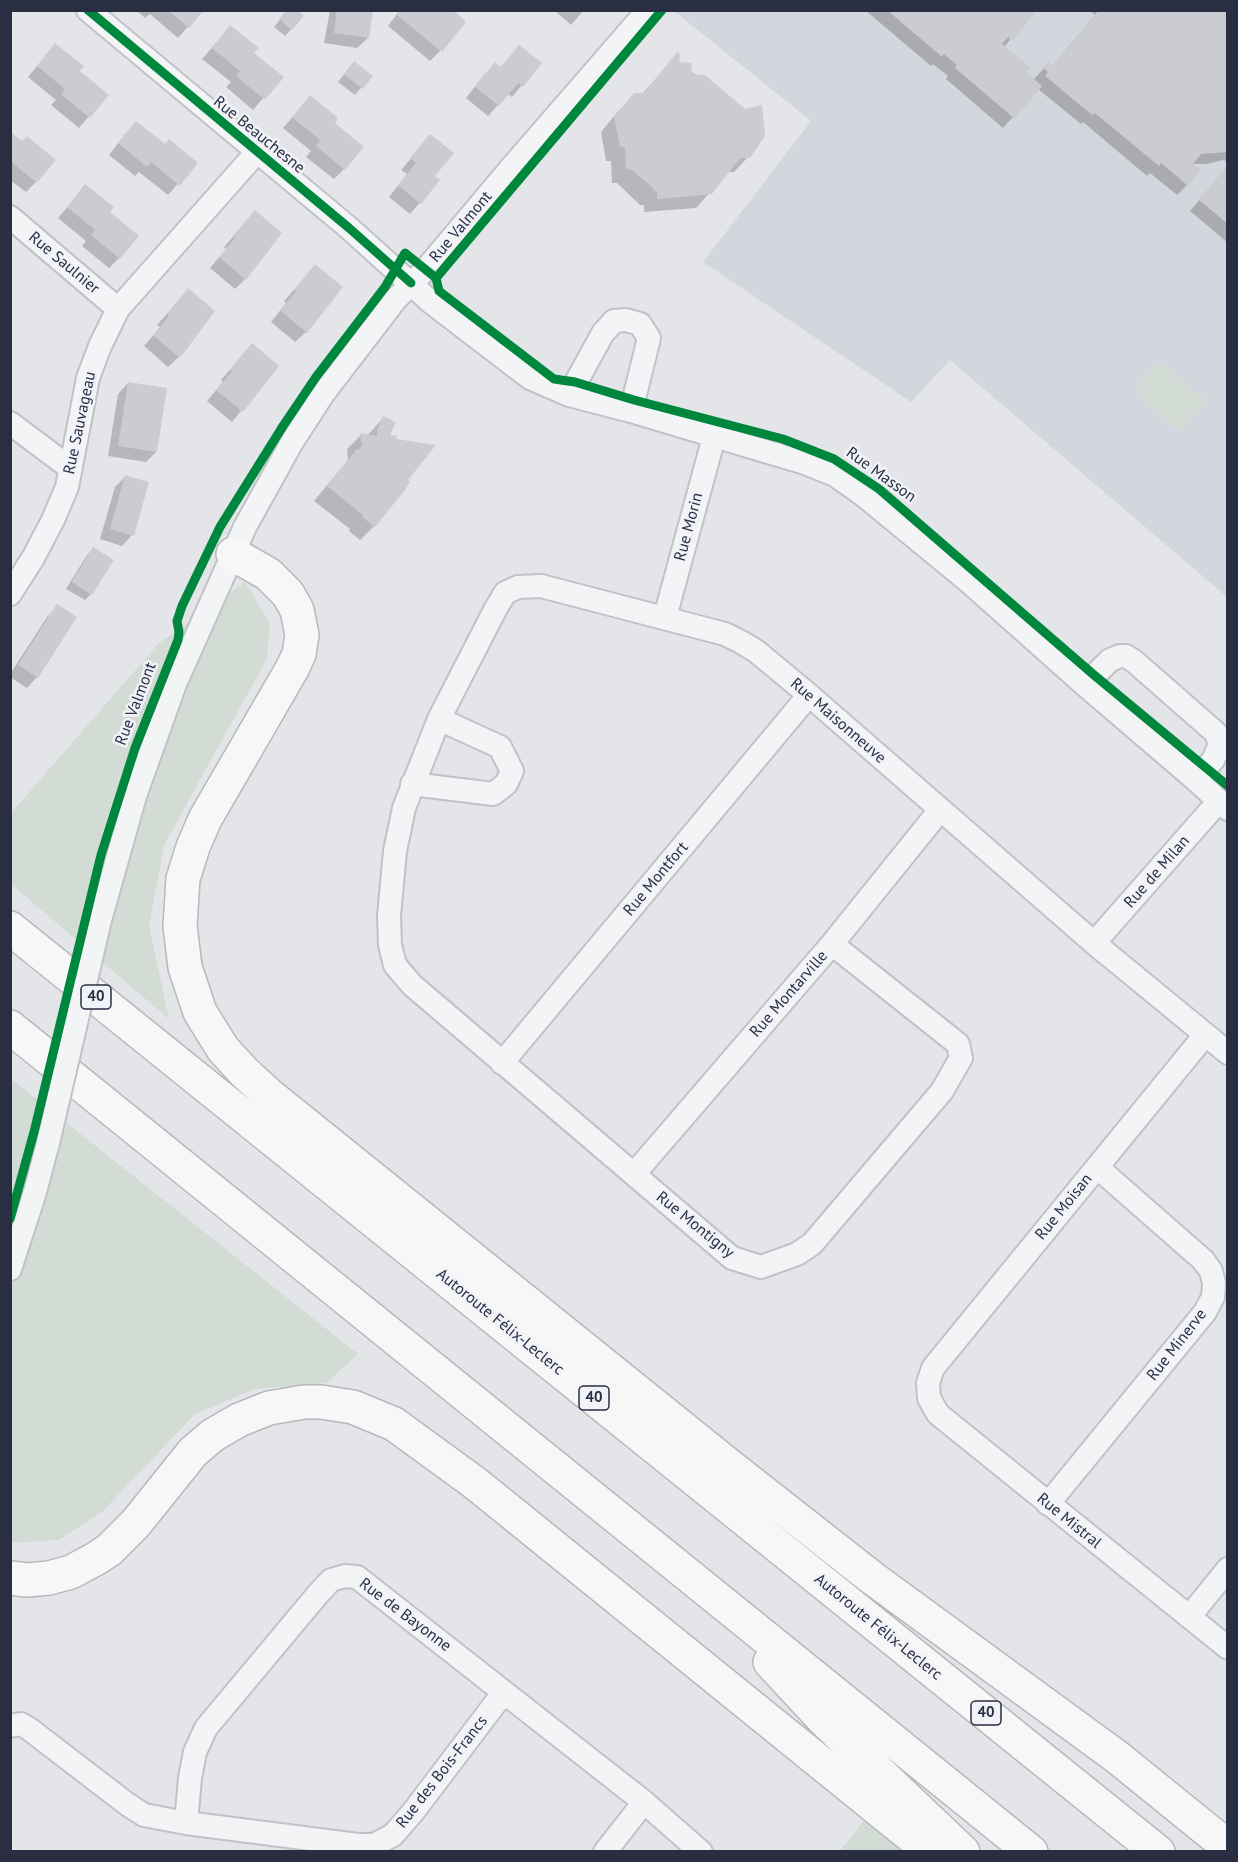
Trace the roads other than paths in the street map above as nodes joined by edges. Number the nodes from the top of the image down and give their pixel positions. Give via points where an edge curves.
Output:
1 (88, 10) edge
2 (648, 10) edge
3 (257, 152) junction
4 (10, 217) edge
5 (411, 283) junction
6 (118, 309) junction
7 (568, 395) junction
8 (631, 411) junction
9 (10, 423) edge
10 (714, 436) junction
11 (70, 468) junction
12 (233, 554) junction
13 (10, 594) edge
14 (664, 617) junction
15 (1084, 685) junction
16 (809, 695) junction
17 (439, 719) junction
18 (1196, 780) junction
19 (412, 784) junction
20 (1223, 805) edge
21 (940, 810) junction
22 (10, 928) edge
23 (1094, 943) junction
24 (832, 944) junction
25 (412, 985) joint
26 (10, 1028) edge
27 (1205, 1035) junction
28 (1227, 1053) edge
29 (502, 1063) junction
30 (1097, 1167) junction
31 (634, 1174) junction
32 (10, 1269) edge
33 (928, 1383) joint
34 (1048, 1504) junction
35 (1227, 1569) edge
36 (686, 1574) junction
37 (813, 1575) junction
38 (10, 1578) edge
39 (1189, 1617) junction
40 (1227, 1648) edge
41 (504, 1692) junction
42 (10, 1725) edge
43 (644, 1802) junction
44 (186, 1822) junction
45 (1227, 1847) edge
46 (605, 1851) edge
47 (701, 1851) edge
48 (931, 1851) edge
49 (963, 1851) edge
50 (1031, 1851) edge
51 (1158, 1851) edge
52 (1212, 1851) edge

1 - 3 street, Rue Beauchesne
2 - 5 street, Rue Valmont
3 - 5 street, Rue Beauchesne
3 - 6 street, Rue Sauvageau
4 - 6 street, Rue Saulnier
5 - 7 street, Rue Masson via 530,378
5 - 12 street, Rue Valmont via 306,418
6 - 11 street, Rue Sauvageau via 88,378
7 - 8 street, Rue Masson
7 - 8 street via 603,333 614,321 626,320 640,324 649,338
8 - 10 street, Rue Masson
9 - 11 street
10 - 14 street, Rue Morin
10 - 15 street, Rue Masson via 804,463 835,476 862,494 968,581
11 - 13 street, Rue Sauvageau via 67,487 53,519
12 - 32 street, Rue Valmont, bridge via 158,725 126,825 48,1143
12 - 45 highway via 283,587 297,610 302,635 292,669 205,819 183,879 180,926 185,967 200,1012 223,1049 268,1094 768,1497 1117,1758
14 - 16 street, Rue Maisonneuve via 741,642
14 - 17 street, Rue Maisonneuve via 541,586 518,587 505,593
15 - 18 street, Rue Masson
15 - 18 street via 1110,660 1126,656 1135,662 1216,733 1220,745
16 - 21 street, Rue Maisonneuve
16 - 29 street, Rue Montfort
17 - 19 street, Rue Maisonneuve
17 - 19 street via 500,747 512,771 506,784 493,794
18 - 20 street, Rue Masson
19 - 25 street, Rue Maisonneuve via 395,851 389,916 395,965
20 - 23 street, Rue de Milan
21 - 23 street, Rue Maisonneuve
21 - 24 street, Rue Montarville
22 - 37 highway, Autoroute Félix-Leclerc / 40
23 - 27 street, Rue Maisonneuve
24 - 31 street, Rue Montarville
24 - 31 street, Rue Montigny via 958,1044 962,1058 942,1091 812,1244 762,1267 732,1258
25 - 29 street, Rue Montigny
26 - 36 highway
27 - 28 street, Rue Maisonneuve
27 - 30 street, Rue Moisan
29 - 31 street, Rue Montigny
30 - 33 street, Rue Moisan via 933,1368
30 - 34 street, Rue Minerve via 1203,1260 1214,1283 1213,1297 1205,1312
33 - 34 street, Rue Mistral via 929,1398 938,1414
34 - 39 street, Rue Mistral
35 - 39 street
36 - 49 highway via 823,1719
36 - 50 highway
37 - 51 highway, Autoroute Félix-Leclerc / 40
37 - 52 highway via 1039,1725
38 - 48 highway via 60,1575 109,1550 194,1452 239,1420 269,1408 304,1402 353,1407 394,1424 475,1483
39 - 40 street, Rue Mistral
41 - 43 street, Rue de Bayonne
41 - 44 street, Rue des Bois-Francs via 413,1812 393,1835 374,1845
41 - 44 street, Rue de Bayonne via 357,1577 331,1580 206,1728 193,1761
42 - 44 street, Rue des Bois-Francs via 28,1728 144,1815
43 - 46 street
43 - 47 street, Rue de Bayonne

